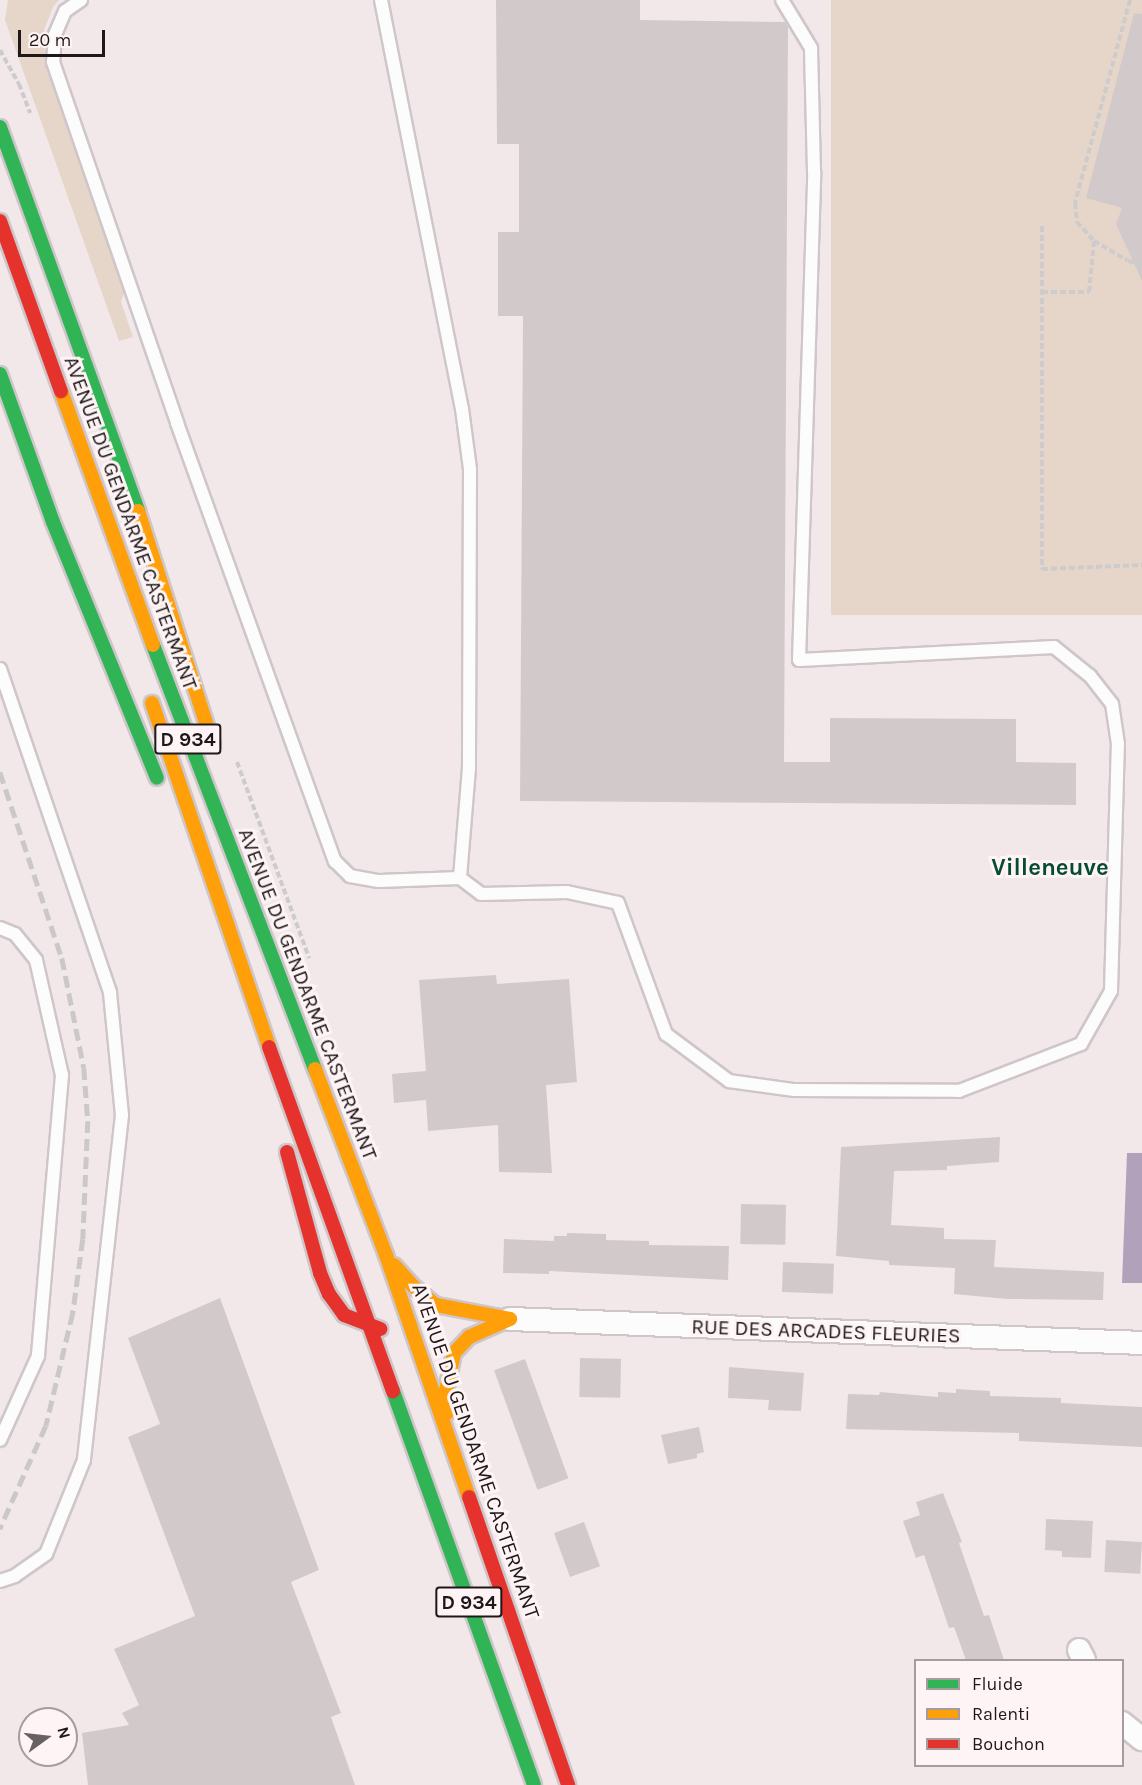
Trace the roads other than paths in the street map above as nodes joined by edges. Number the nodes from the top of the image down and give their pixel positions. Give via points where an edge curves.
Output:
1 (81, 0) edge
2 (381, 0) edge
3 (782, 0) edge
4 (0, 127) edge
5 (0, 221) edge
6 (0, 374) edge
7 (0, 669) edge
8 (145, 684) dead end
9 (219, 761) dead end
10 (162, 788) dead end
11 (181, 832) dead end
12 (460, 878) junction
13 (264, 896) dead end
14 (0, 928) edge
15 (240, 963) junction
16 (251, 996) junction
17 (386, 1255) junction
18 (510, 1319) junction
19 (465, 1324) dead end
20 (371, 1328) junction
21 (418, 1329) junction
22 (1142, 1343) edge
23 (448, 1430) junction
24 (0, 1440) edge
25 (0, 1581) edge
26 (1124, 1725) edge
27 (1142, 1739) edge
28 (534, 1785) edge
29 (568, 1785) edge

1 - 12 lane via 65,11 54,35 53,62 177,423 335,861 350,876 379,881
2 - 12 lane via 462,409 470,468 469,768
3 - 12 lane via 811,48 813,104 799,660 1054,647 1090,676 1112,704 1119,744 1111,991 1081,1044 959,1091 794,1090 729,1081 666,1035 618,903 567,892 481,894
4 - 9 main road via 143,526
5 - 17 main road, AVENUE DU GENDARME CASTERMANT / D 934 via 136,600
6 - 10 main road via 53,522
7 - 25 lane via 110,993 122,1115 84,1460 46,1554 15,1576
8 - 15 main road, AVENUE DU GENDARME CASTERMANT / D 934
11 - 15 main road
13 - 17 main road
14 - 24 lane via 15,934 36,960 62,1075 38,1356
15 - 16 main road, AVENUE DU GENDARME CASTERMANT / D 934
16 - 20 main road, AVENUE DU GENDARME CASTERMANT / D 934
16 - 20 main road via 320,1273 344,1315
17 - 18 main road via 436,1305
17 - 21 main road, AVENUE DU GENDARME CASTERMANT / D 934
18 - 19 main road
18 - 22 street, RUE DES ARCADES FLEURIES
18 - 23 main road via 469,1337 454,1353 446,1391
20 - 21 main road via 393,1332
20 - 28 main road, AVENUE DU GENDARME CASTERMANT / D 934
21 - 23 main road, AVENUE DU GENDARME CASTERMANT / D 934
23 - 29 main road, AVENUE DU GENDARME CASTERMANT / D 934
26 - 27 street

